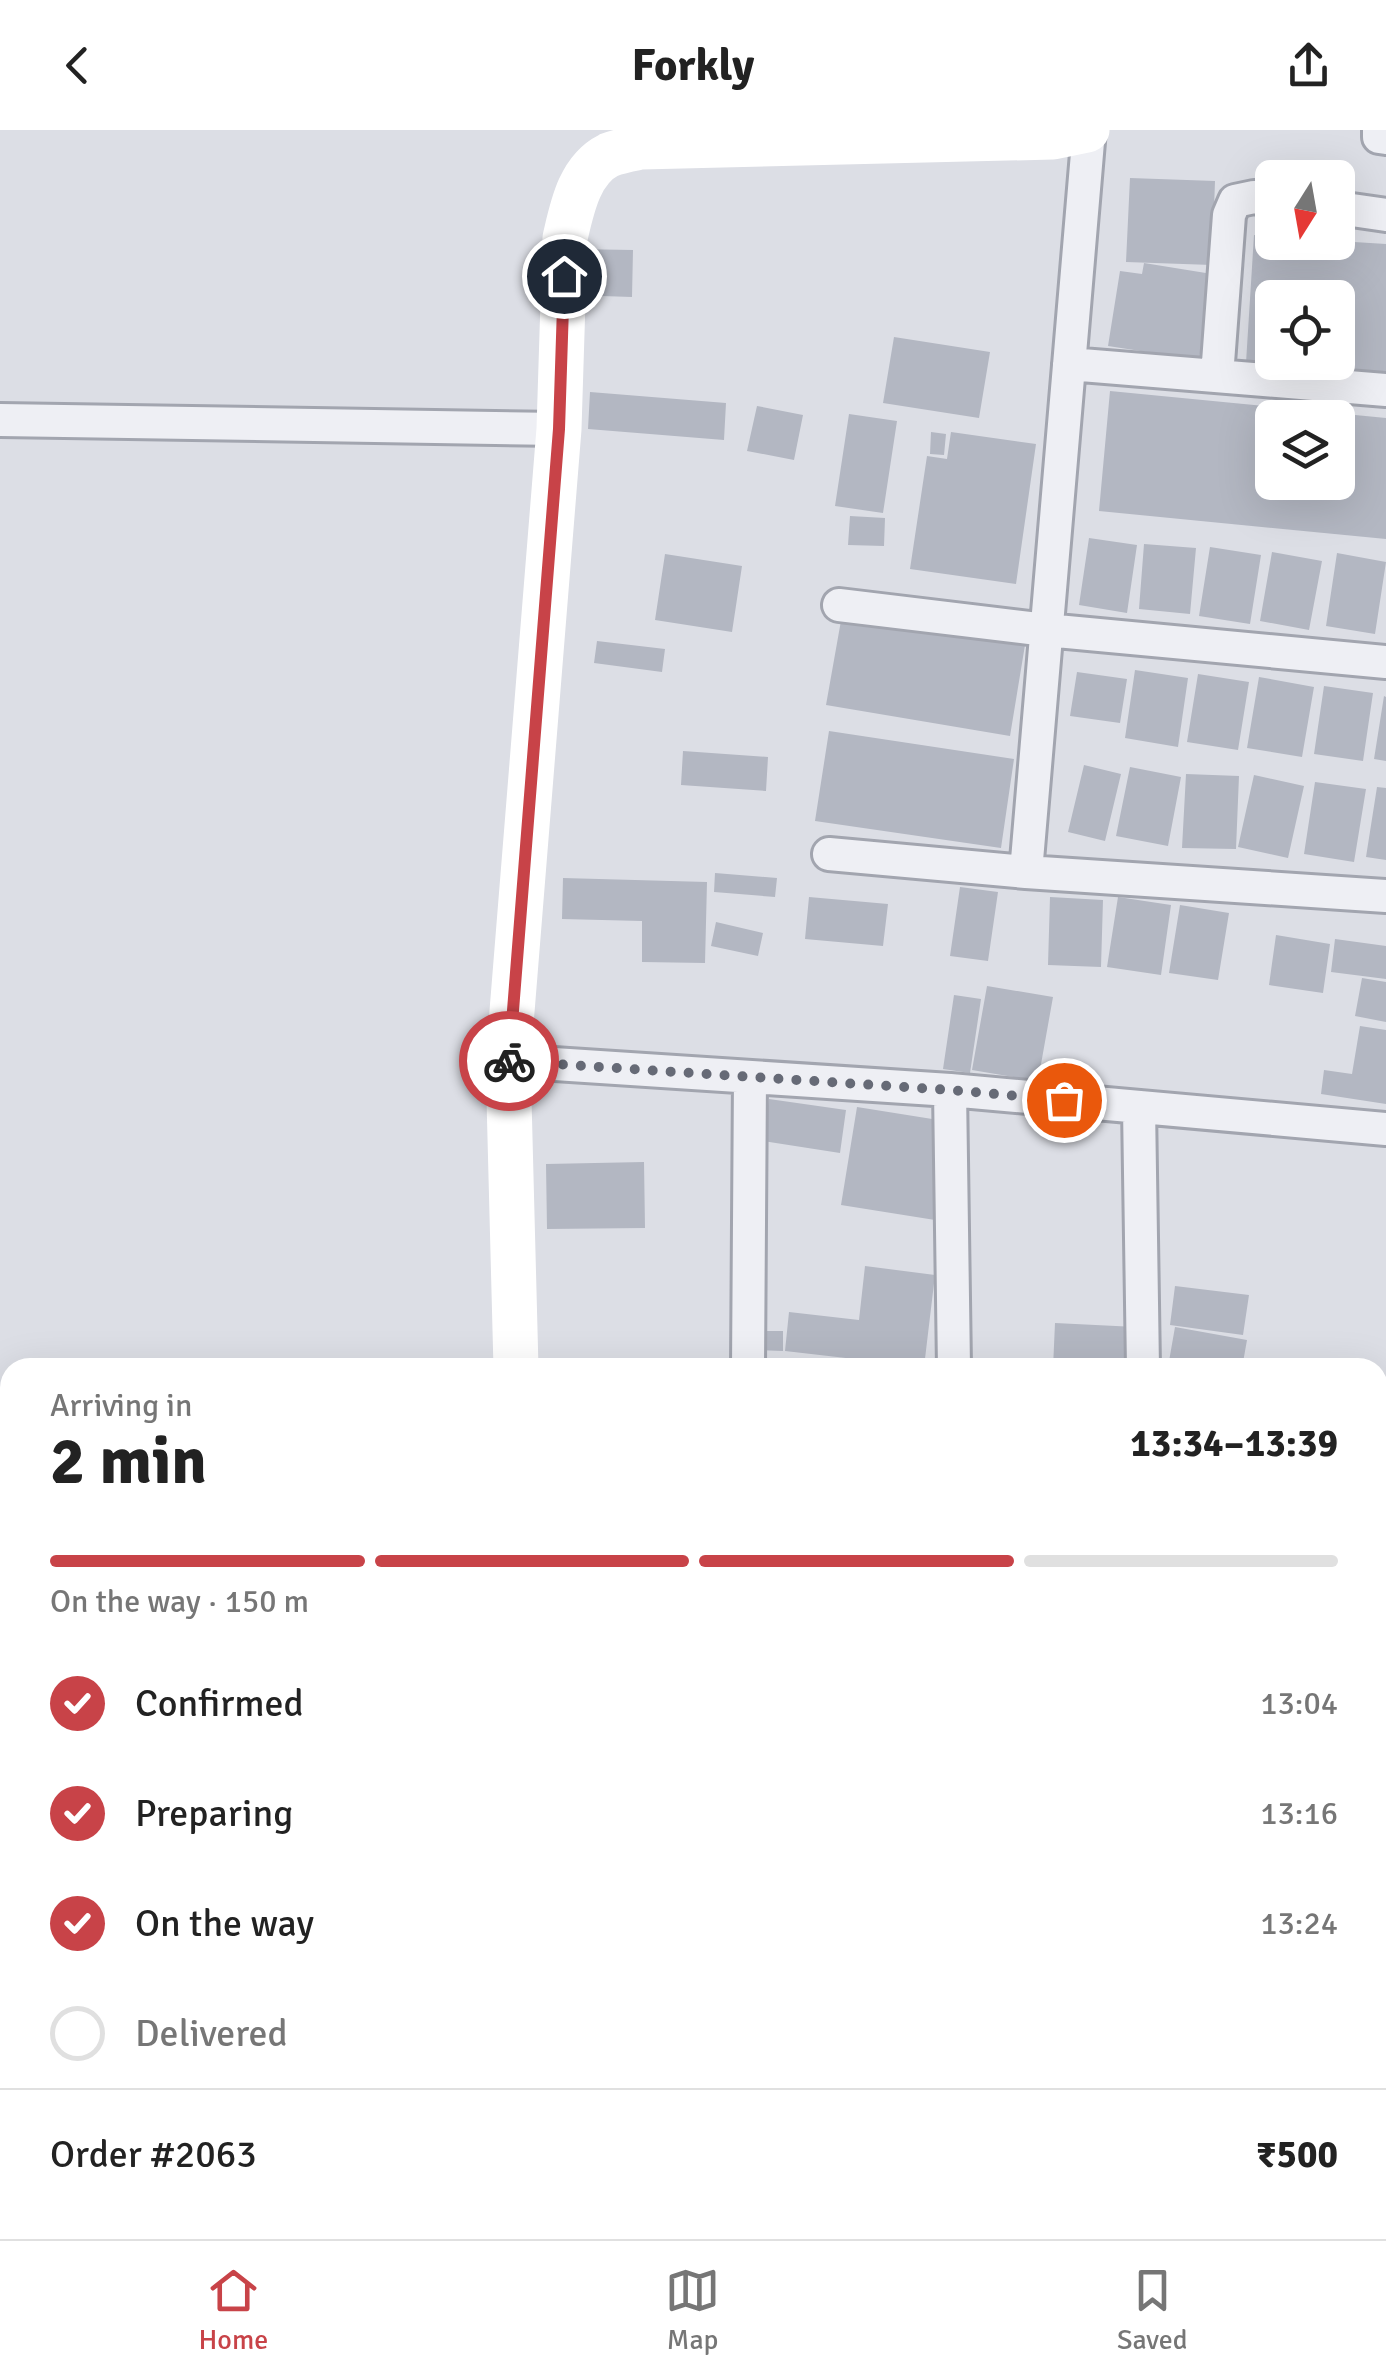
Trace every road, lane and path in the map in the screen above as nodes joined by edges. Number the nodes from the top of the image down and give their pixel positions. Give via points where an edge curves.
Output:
1 (1088, 130) edge
2 (1380, 130) edge
3 (1386, 138) edge
4 (1255, 197) edge
5 (1355, 210) edge
6 (1386, 214) edge
7 (1069, 364) junction
8 (1216, 376) junction
9 (1386, 390) edge
10 (0, 420) edge
11 (559, 429) junction
12 (839, 605) dead end
13 (1046, 630) junction
14 (1386, 662) edge
15 (829, 854) dead end
16 (1026, 872) junction
17 (1386, 896) edge
18 (508, 1061) junction
19 (750, 1077) junction
20 (950, 1090) junction
21 (1139, 1107) junction
22 (1386, 1128) edge
23 (516, 1358) edge
24 (748, 1358) edge
25 (954, 1358) edge
26 (1143, 1358) edge

1 - 7 street
1 - 11 main road via 1053,137 641,147 608,156 585,176 565,238
2 - 3 street
4 - 8 street via 1235,202 1229,215
5 - 6 street
7 - 8 street
7 - 13 street
8 - 9 street
10 - 11 street
11 - 18 main road
12 - 13 street
13 - 14 street
13 - 16 street
15 - 16 street
16 - 17 street
18 - 19 street
18 - 23 main road
19 - 20 street
19 - 24 street
20 - 21 street
20 - 25 street
21 - 22 street
21 - 26 street

